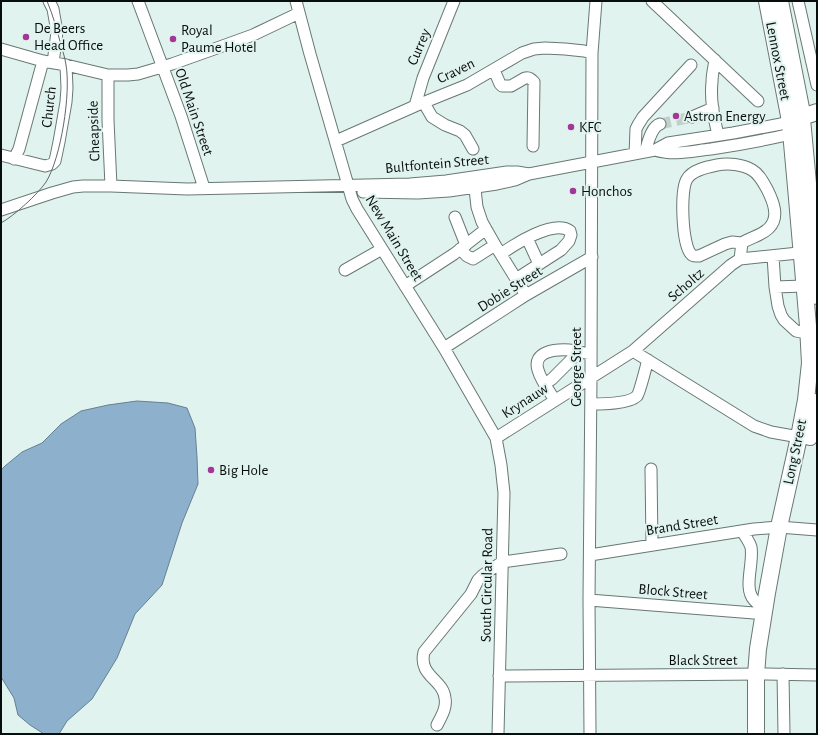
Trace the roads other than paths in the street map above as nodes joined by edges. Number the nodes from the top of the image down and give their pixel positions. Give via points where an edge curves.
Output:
1 (49, 1) edge
2 (138, 1) edge
3 (296, 1) edge
4 (454, 1) edge
5 (596, 1) edge
6 (652, 1) edge
7 (767, 1) edge
8 (780, 1) edge
9 (798, 1) edge
10 (299, 13) junction
11 (1, 49) edge
12 (592, 53) junction
13 (715, 60) junction
14 (48, 62) junction
15 (66, 65) junction
16 (691, 65) dead end
17 (162, 67) junction
18 (494, 70) junction
19 (108, 75) junction
20 (817, 85) edge
21 (758, 100) dead end
22 (420, 104) junction
23 (713, 108) junction
24 (692, 116) tunnel mouth
25 (660, 124) tunnel mouth
26 (803, 124) edge
27 (718, 135) junction
28 (336, 141) junction
29 (533, 146) dead end
30 (473, 148) dead end
31 (645, 152) junction
32 (1, 156) edge
33 (14, 159) junction
34 (592, 162) junction
35 (474, 182) junction
36 (111, 186) junction
37 (204, 188) junction
38 (349, 188) junction
39 (810, 205) junction
40 (1, 210) edge
41 (455, 217) dead end
42 (817, 221) edge
43 (486, 229) junction
44 (528, 238) junction
45 (742, 243) junction
46 (463, 247) junction
47 (382, 249) junction
48 (498, 249) junction
49 (773, 256) junction
50 (592, 257) junction
51 (812, 258) edge
52 (740, 259) junction
53 (539, 264) junction
54 (345, 270) dead end
55 (516, 278) junction
56 (405, 286) junction
57 (804, 286) junction
58 (775, 287) junction
59 (526, 295) junction
60 (817, 296) edge
61 (813, 329) edge
62 (444, 348) junction
63 (633, 351) junction
64 (579, 352) junction
65 (591, 353) junction
66 (648, 360) junction
67 (591, 377) junction
68 (545, 384) junction
69 (555, 400) junction
70 (817, 402) edge
71 (591, 404) junction
72 (799, 437) junction
73 (496, 438) junction
74 (651, 470) dead end
75 (784, 528) junction
76 (817, 530) edge
77 (742, 531) junction
78 (652, 545) junction
79 (561, 554) dead end
80 (590, 555) junction
81 (502, 562) junction
82 (589, 600) junction
83 (759, 611) junction
84 (761, 674) junction
85 (783, 674) junction
86 (589, 675) junction
87 (817, 675) edge
88 (499, 676) junction
89 (437, 725) dead end
90 (498, 734) edge
91 (590, 734) edge
92 (756, 734) edge
93 (766, 734) edge
94 (784, 734) edge

1 - 14 street via 57,32
2 - 17 street, Old Main Street
3 - 10 street, New Main Street
4 - 22 street, Currey via 423,78
5 - 12 street, George Street
6 - 13 street
7 - 26 highway, Lennox Street
8 - 26 highway, Lennox Street
9 - 20 street
10 - 17 street via 246,37
10 - 28 street, New Main Street
11 - 14 street
12 - 18 street, Craven via 565,49 534,49 522,53
12 - 34 street, George Street
13 - 21 street
13 - 23 street via 712,82
14 - 15 street
14 - 33 street
15 - 19 street
15 - 33 street, Church via 66,102 55,161 45,166
16 - 31 street via 638,125 636,129
17 - 19 street via 138,74
17 - 37 street, Old Main Street
18 - 22 street, Craven via 467,85
18 - 29 street via 502,86 512,86 525,78 534,82
19 - 36 street, Cheapside
22 - 28 street, Craven
22 - 30 street via 432,117 465,135
23 - 24 street
23 - 27 street
25 - 31 street via 653,130
26 - 27 street, Bultfontein Street via 781,124
26 - 31 street, Bultfontein Street via 723,147 680,153
26 - 39 highway, Long Street
26 - 51 highway, Long Street via 796,187
27 - 31 street, Bultfontein Street via 668,143
28 - 38 street, New Main Street
31 - 34 street, Bultfontein Street
32 - 33 street
34 - 35 street, Bultfontein Street via 529,174 507,172
34 - 50 street, George Street
35 - 38 street, Bultfontein Street
35 - 43 street via 477,207
36 - 37 street, Bultfontein Street
36 - 40 street, Bultfontein Street via 73,187
37 - 38 street, Bultfontein Street
38 - 47 street, New Main Street via 357,209
39 - 42 street
39 - 51 highway, Long Street
41 - 46 street
43 - 46 street
43 - 48 street
44 - 48 street
44 - 53 street
44 - 53 street via 552,228 570,231 569,241 561,250
45 - 45 street via 768,229 774,222 773,202 762,180 749,168 722,164 706,168 687,178 682,202 690,254 694,257 699,256 725,244
45 - 52 street
46 - 48 street via 467,256 473,259
46 - 56 street
47 - 54 street
47 - 56 street, New Main Street
48 - 55 street
49 - 51 street
49 - 52 street
49 - 58 street
50 - 59 street, Dobie Street
50 - 65 street, George Street
51 - 57 highway, Long Street
51 - 60 highway, Long Street
52 - 63 street, Scholtz
53 - 55 street
55 - 59 street
56 - 62 street, New Main Street
57 - 58 street
57 - 61 highway, Long Street
58 - 61 street via 778,306 784,320 796,331
59 - 62 street, Dobie Street
61 - 72 highway, Long Street via 806,400
62 - 73 street, New Main Street
63 - 66 street
63 - 67 street, Scholtz
64 - 65 street
64 - 68 street
64 - 68 street via 563,349 542,354 537,364
65 - 67 street, George Street
66 - 71 street via 636,397 624,402
66 - 72 street via 754,426
67 - 69 street, Krynauw
67 - 71 street, George Street
68 - 69 street
69 - 73 street, Krynauw
70 - 75 highway, Long Street
71 - 80 street, George Street
72 - 75 highway, Long Street
73 - 81 street, South Circular Road via 504,493
74 - 78 street
75 - 76 street, Brand Street
75 - 77 street, Brand Street
75 - 83 highway, Long Street
75 - 84 highway, Long Street via 768,649
77 - 78 street, Brand Street
77 - 83 street via 751,548 749,585
78 - 80 street, Brand Street
79 - 81 street
80 - 82 street, George Street
81 - 88 street, South Circular Road
81 - 89 street via 478,580 471,594 424,652 423,664 446,699
82 - 83 street, Block Street
82 - 86 street, George Street
83 - 84 highway, Long Street via 758,649
84 - 85 street, Black Street
84 - 86 street, Black Street
84 - 92 highway, Long Street
84 - 93 highway, Long Street
85 - 87 street, Black Street
85 - 94 street
86 - 88 street, Black Street
86 - 91 street, George Street
88 - 90 street, South Circular Road

